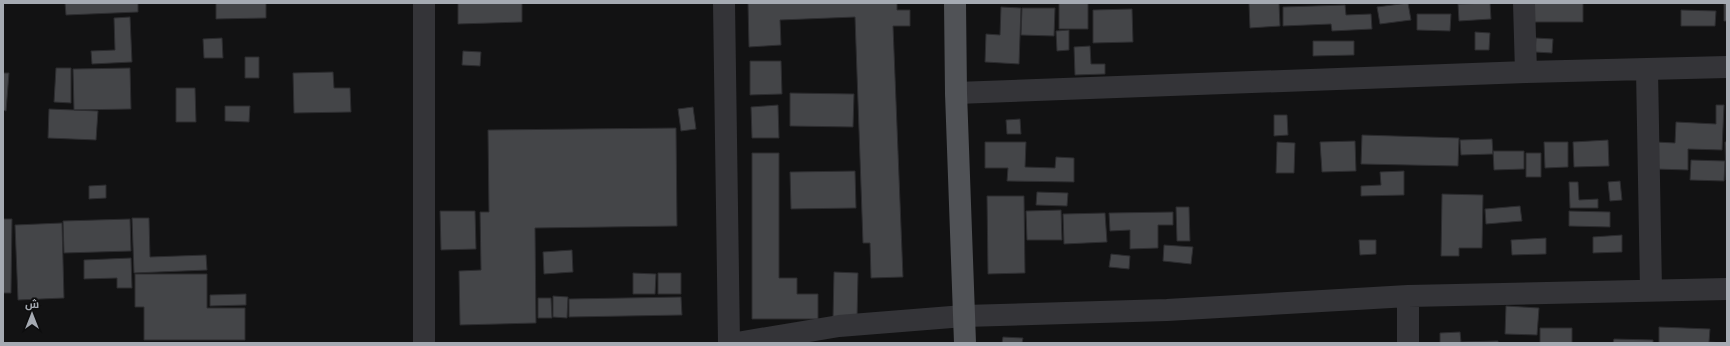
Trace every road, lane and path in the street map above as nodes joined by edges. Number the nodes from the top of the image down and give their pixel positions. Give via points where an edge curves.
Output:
1 (424, 3) edge
2 (724, 3) edge
3 (956, 3) edge
4 (1524, 3) edge
5 (1727, 67) edge
6 (1647, 70) junction
7 (1526, 72) junction
8 (956, 93) junction
9 (1727, 289) edge
10 (1651, 290) junction
11 (1408, 296) junction
12 (964, 316) junction
13 (424, 343) edge
14 (729, 343) edge
15 (737, 343) edge
16 (965, 343) edge
17 (1408, 343) edge

1 - 13 street
2 - 14 street
3 - 8 main road
4 - 7 street
5 - 6 street
6 - 7 street
6 - 10 street
7 - 8 street
8 - 12 main road
9 - 10 street
10 - 11 street
11 - 12 street via 1167,310
11 - 17 street
12 - 15 street via 839,326
12 - 16 main road

